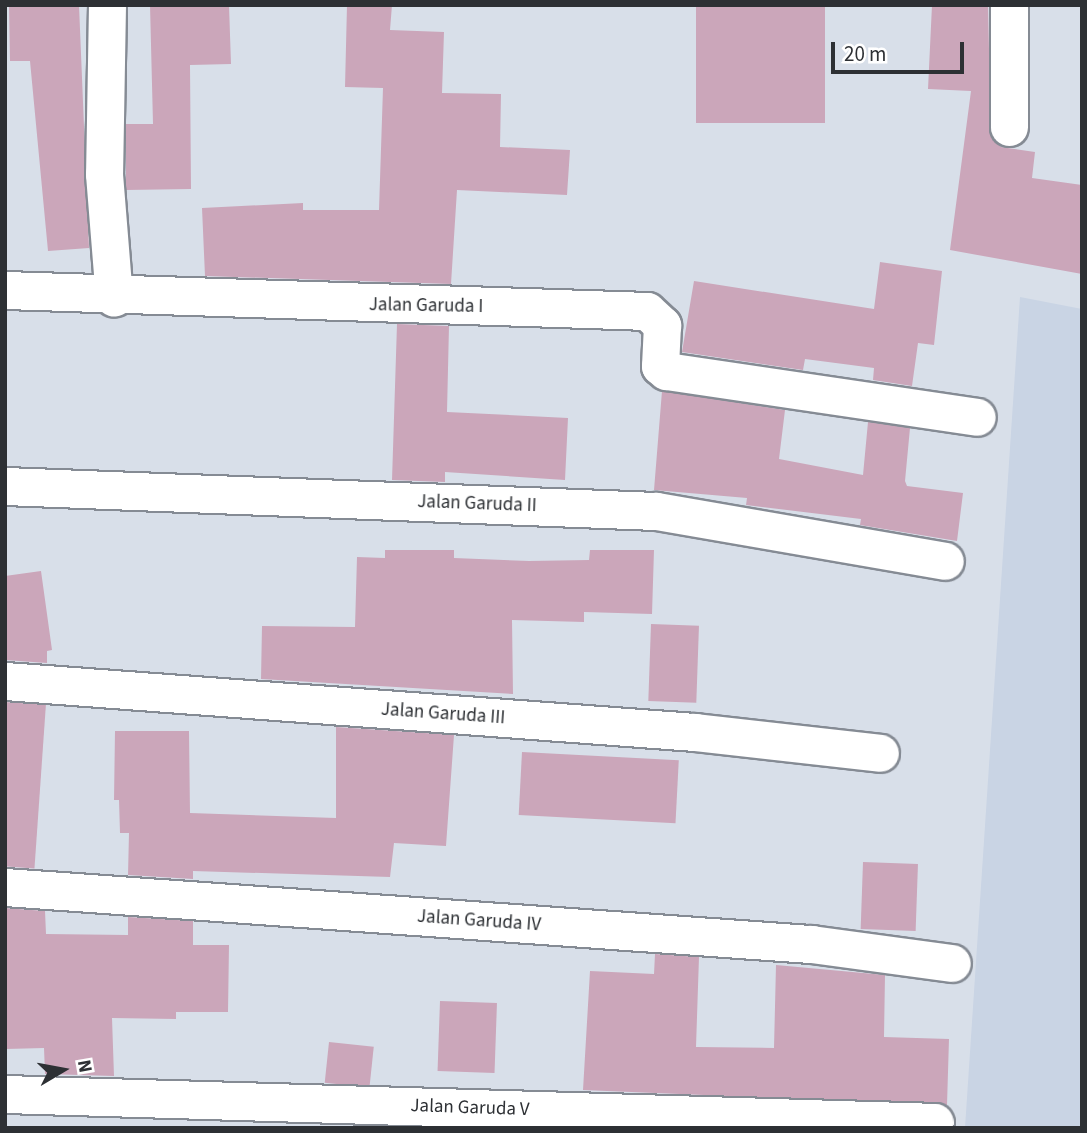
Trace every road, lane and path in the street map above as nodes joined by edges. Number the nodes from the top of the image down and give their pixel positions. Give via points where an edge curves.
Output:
1 (107, 5) edge
2 (1009, 5) edge
3 (1009, 127) dead end
4 (113, 276) junction
5 (5, 290) edge
6 (977, 417) dead end
7 (5, 486) edge
8 (945, 561) dead end
9 (5, 681) edge
10 (880, 753) dead end
11 (5, 887) edge
12 (951, 963) dead end
13 (5, 1094) edge
14 (935, 1122) dead end

1 - 4 street via 104,174
2 - 3 street
4 - 5 street
4 - 6 street, Jalan Garuda I via 647,311 662,325 660,366 666,371
7 - 8 street, Jalan Garuda II via 656,510
9 - 10 street, Jalan Garuda III via 694,732
11 - 12 street, Jalan Garuda IV via 811,944
13 - 14 street, Jalan Garuda V

